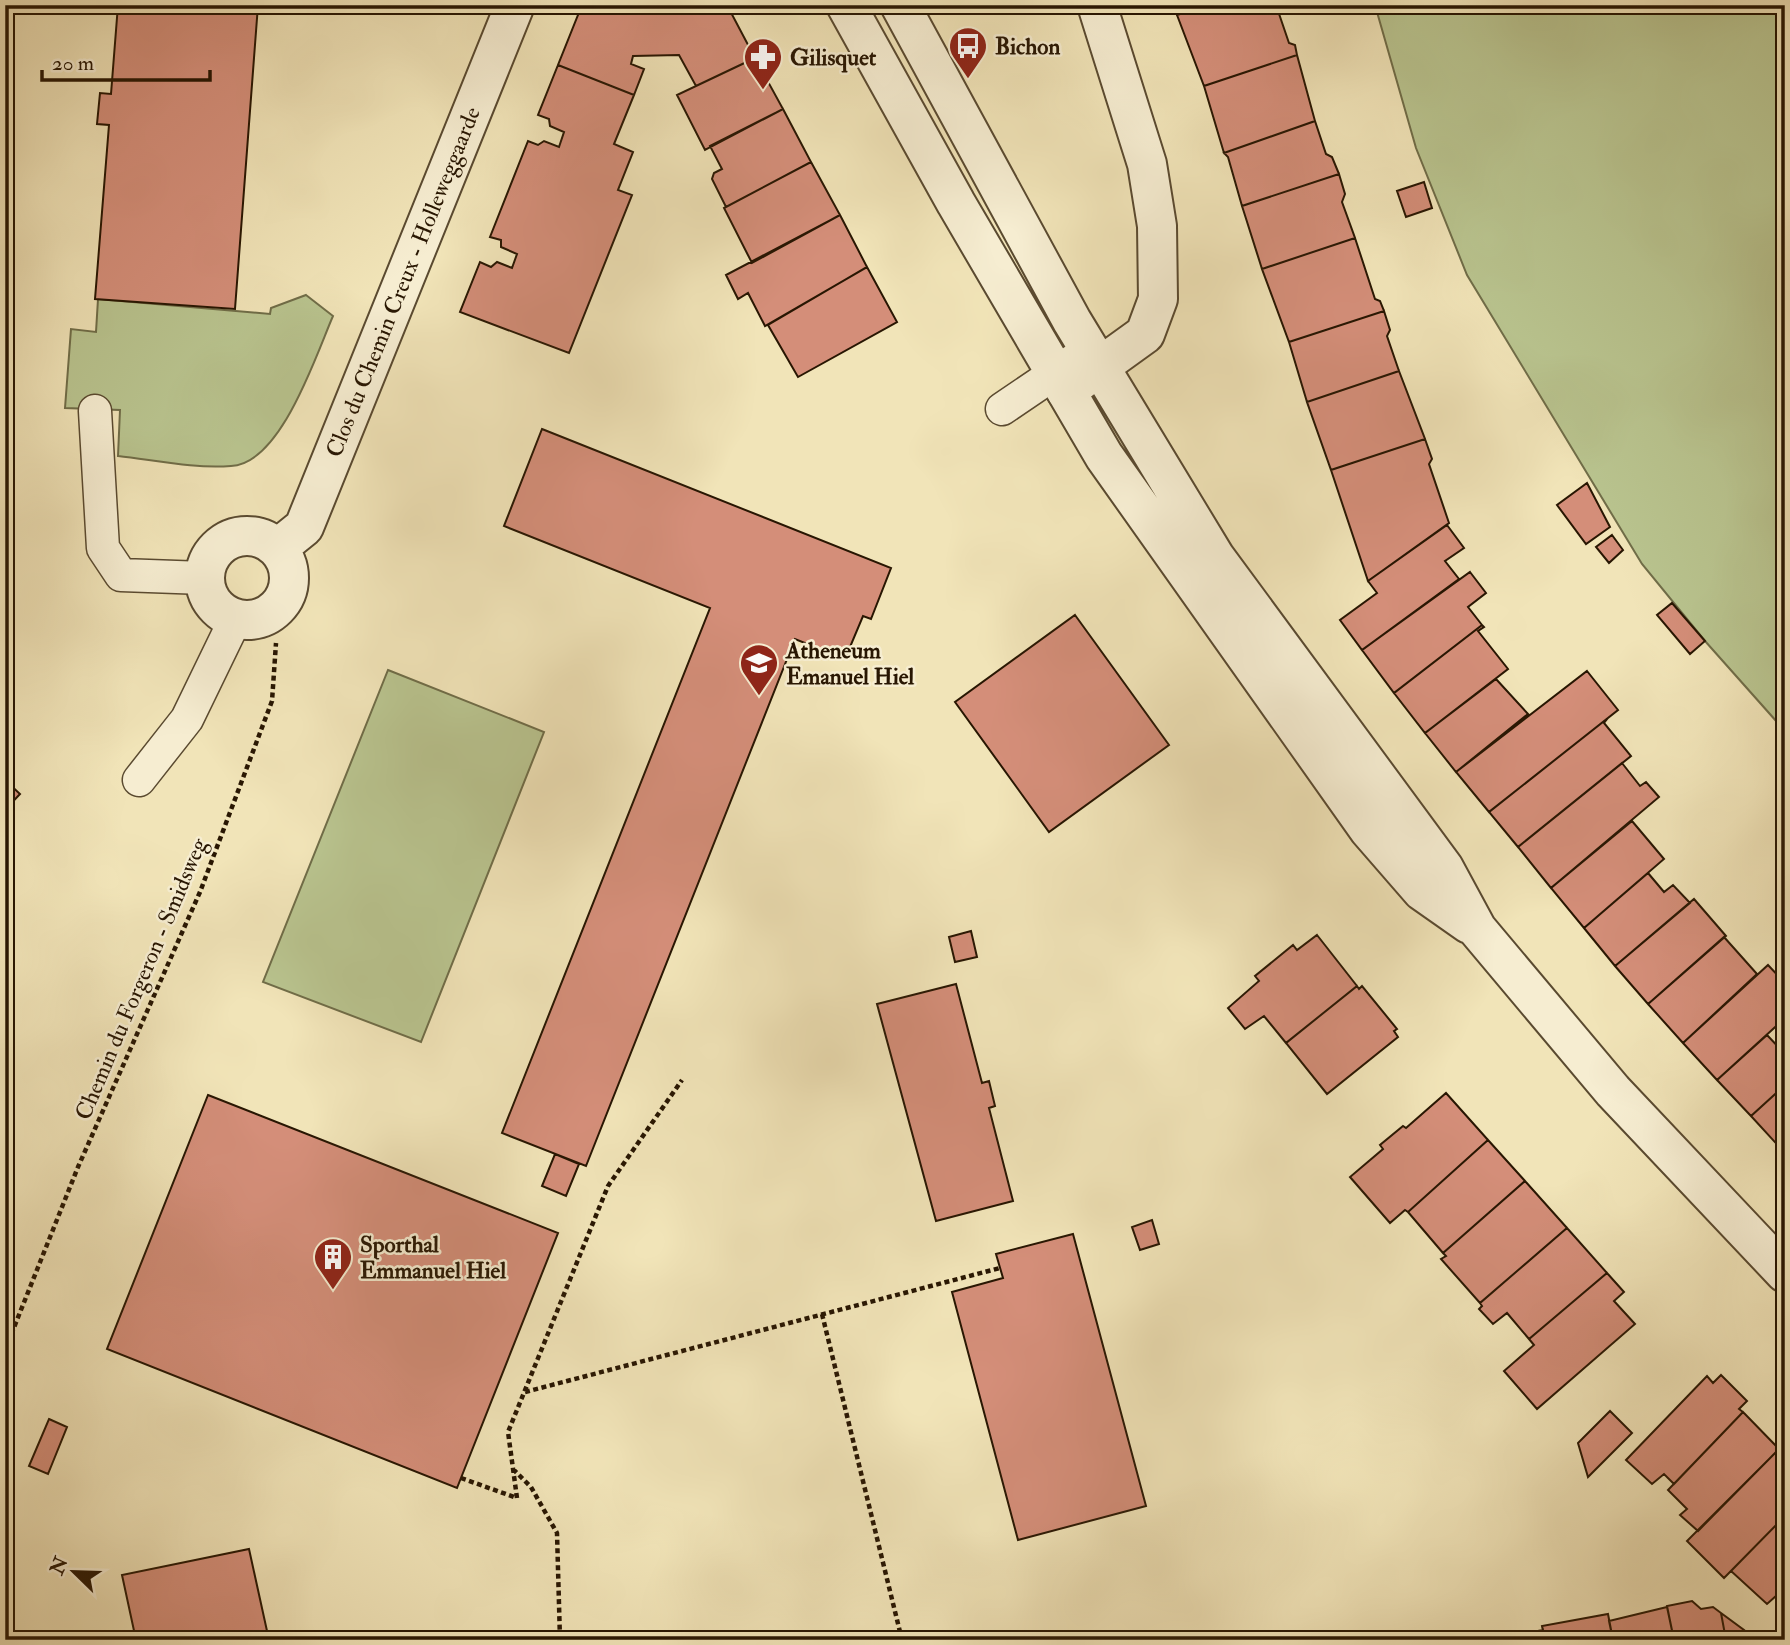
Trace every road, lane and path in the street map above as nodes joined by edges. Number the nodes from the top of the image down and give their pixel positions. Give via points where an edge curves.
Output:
1 (514, 5) edge
2 (846, 5) edge
3 (900, 5) edge
4 (1097, 5) edge
5 (1094, 359) junction
6 (1061, 382) junction
7 (1002, 409) dead end
8 (94, 411) dead end
9 (278, 548) junction
10 (204, 578) junction
11 (253, 617) junction
12 (139, 779) dead end
13 (1477, 929) junction
14 (681, 1080) dead end
15 (1000, 1268) dead end
16 (1785, 1273) edge
17 (822, 1314) junction
18 (5, 1350) edge
19 (524, 1392) junction
20 (513, 1468) junction
21 (461, 1478) dead end
22 (560, 1640) edge
23 (902, 1640) edge

1 - 9 street, Clos du Chemin Creux - Holleweggaarde via 304,527
2 - 6 street
3 - 5 street
4 - 5 street via 1147,164 1157,226 1157,299 1145,334
5 - 6 street
5 - 13 street via 1214,557 1436,858
6 - 7 lane
6 - 13 street via 1104,456 1369,830 1422,891
8 - 10 lane via 103,548 121,575
9 - 10 street via 266,540 237,536 214,551
9 - 11 street via 288,564 290,583 284,600
10 - 11 street via 213,604
11 - 12 lane via 187,719
11 - 18 path, Chemin du Forgeron - Smidsweg via 276,650 272,702 200,892 78,1167
13 - 16 street via 1613,1091
14 - 19 path via 608,1186
15 - 17 path
17 - 19 path
17 - 23 path
19 - 20 path via 508,1432
20 - 21 path via 517,1497
20 - 22 path via 531,1487 557,1533

